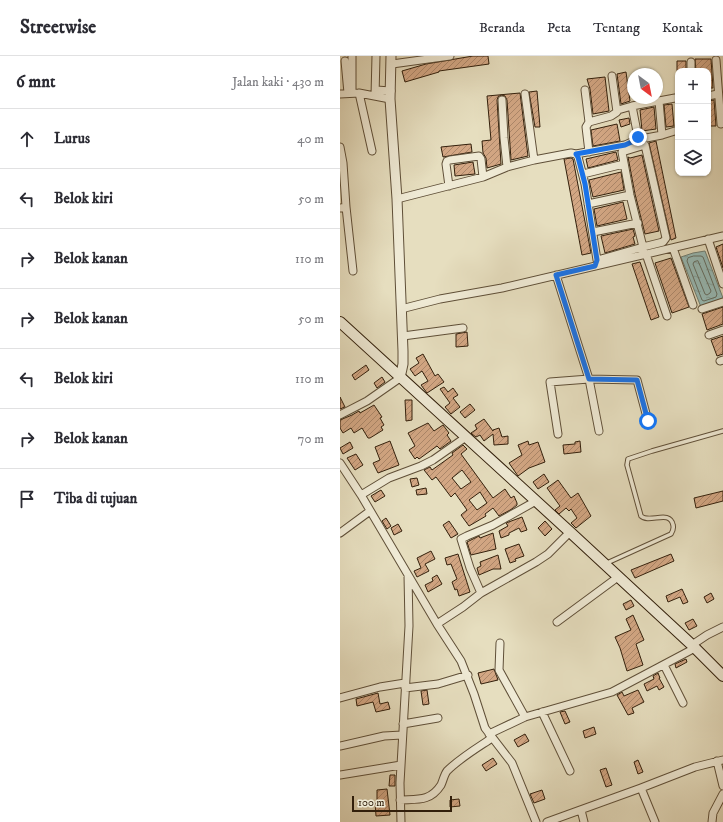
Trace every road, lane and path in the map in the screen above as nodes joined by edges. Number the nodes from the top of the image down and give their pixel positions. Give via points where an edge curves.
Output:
1 (352, 56) edge
2 (376, 56) edge
3 (450, 56) edge
4 (392, 60) edge
5 (716, 60) dead end
6 (346, 61) edge
7 (691, 62) dead end
8 (691, 68) edge
9 (612, 76) dead end
10 (585, 90) dead end
11 (353, 93) junction
12 (375, 93) junction
13 (340, 94) edge
14 (525, 94) dead end
15 (718, 94) junction
16 (391, 95) junction
17 (711, 95) edge
18 (675, 98) dead end
19 (502, 100) dead end
20 (663, 100) edge
21 (643, 104) edge
22 (659, 104) edge
23 (632, 106) junction
24 (721, 108) edge
25 (618, 110) junction
26 (589, 122) junction
27 (721, 124) dead end
28 (675, 131) edge
29 (662, 135) junction
30 (642, 140) junction
31 (340, 147) edge
32 (372, 151) dead end
33 (589, 152) junction
34 (576, 154) junction
35 (534, 160) junction
36 (624, 164) junction
37 (506, 167) junction
38 (583, 174) junction
39 (482, 177) junction
40 (449, 186) junction
41 (630, 195) junction
42 (397, 200) junction
43 (588, 204) junction
44 (343, 207) edge
45 (638, 223) junction
46 (593, 232) junction
47 (723, 236) edge
48 (708, 239) junction
49 (667, 246) junction
50 (644, 252) junction
51 (596, 263) junction
52 (353, 271) dead end
53 (556, 275) junction
54 (723, 284) edge
55 (723, 302) edge
56 (693, 305) dead end
57 (401, 309) junction
58 (702, 309) dead end
59 (668, 316) dead end
60 (340, 322) edge
61 (463, 328) dead end
62 (723, 330) edge
63 (709, 335) dead end
64 (402, 336) junction
65 (400, 378) junction
66 (589, 379) junction
67 (340, 415) edge
68 (648, 421) dead end
69 (599, 431) dead end
70 (723, 431) edge
71 (558, 434) dead end
72 (466, 438) junction
73 (340, 463) edge
74 (361, 495) junction
75 (536, 501) junction
76 (370, 511) junction
77 (570, 532) junction
78 (340, 534) edge
79 (605, 564) junction
80 (408, 575) junction
81 (618, 577) junction
82 (481, 593) junction
83 (557, 622) dead end
84 (437, 624) junction
85 (723, 627) edge
86 (500, 643) dead end
87 (694, 646) junction
88 (664, 665) junction
89 (468, 675) junction
90 (723, 676) edge
91 (405, 685) junction
92 (340, 698) edge
93 (683, 702) dead end
94 (542, 712) junction
95 (525, 717) junction
96 (438, 718) dead end
97 (403, 724) junction
98 (402, 735) junction
99 (490, 736) junction
100 (340, 746) edge
101 (720, 760) edge
102 (401, 765) junction
103 (570, 771) dead end
104 (340, 775) edge
105 (723, 786) edge
106 (641, 788) junction
107 (723, 794) edge
108 (400, 800) junction
109 (582, 810) junction
110 (401, 822) edge
111 (536, 822) edge
112 (547, 822) edge
113 (584, 822) edge
114 (655, 822) edge
115 (712, 822) edge

1 - 6 street
2 - 12 street
3 - 4 street
4 - 16 street
5 - 15 street
6 - 11 street
7 - 8 street
9 - 25 street
10 - 26 street
11 - 12 street
11 - 13 street
11 - 32 street
12 - 16 street
14 - 35 street
15 - 17 street
15 - 24 street
16 - 42 street
18 - 20 street
19 - 37 street
21 - 23 street
22 - 29 street
23 - 25 street
23 - 30 street
24 - 27 street
25 - 26 street via 611,116
26 - 33 street via 586,127
28 - 29 street
29 - 30 street
30 - 33 street
30 - 36 street via 622,152
30 - 49 street
31 - 44 street via 343,163
33 - 34 street
34 - 35 street
34 - 38 street
35 - 37 street
36 - 38 street
36 - 41 street
37 - 39 street
38 - 43 street
39 - 40 street
39 - 40 street via 479,156 450,160 446,164
40 - 42 street
41 - 43 street
41 - 45 street
42 - 57 street
43 - 46 street
44 - 52 street
45 - 46 street
45 - 50 street
46 - 51 street
47 - 48 street
48 - 49 street
48 - 54 street
49 - 50 street
49 - 56 street
50 - 51 street
50 - 59 street
51 - 53 street
53 - 57 street
53 - 66 street
55 - 58 street
57 - 64 street
60 - 65 main road
61 - 64 street
62 - 63 street
64 - 65 street via 403,364
65 - 67 street via 367,401
65 - 72 main road
66 - 68 street via 637,380
66 - 69 street
66 - 71 street via 550,382
70 - 79 lane via 628,459 626,465 641,516 645,519 666,517 673,522 673,531
72 - 74 street via 433,460 389,478
72 - 75 main road
73 - 74 street
74 - 76 street
75 - 77 main road
75 - 82 street via 461,539
76 - 78 street
76 - 80 street
77 - 79 main road
77 - 82 street via 548,554
79 - 81 main road
80 - 84 street
80 - 91 street
81 - 83 street
81 - 87 main road
82 - 84 street
84 - 89 street
85 - 87 street
86 - 95 street via 499,670
87 - 88 street
87 - 90 main road
88 - 93 street
88 - 94 street via 612,692
89 - 91 street via 438,684
89 - 99 street
91 - 92 street via 380,687
91 - 97 street
94 - 95 street
94 - 103 street
95 - 99 street
96 - 97 street
97 - 98 street
98 - 100 street via 384,736
98 - 102 street
99 - 108 street via 447,772 438,790 432,795 426,798
99 - 111 street via 512,762
101 - 105 street
101 - 106 street
102 - 104 street
102 - 108 street
106 - 109 street
106 - 114 street
107 - 115 street via 713,813
108 - 110 street
109 - 112 street
109 - 113 street

